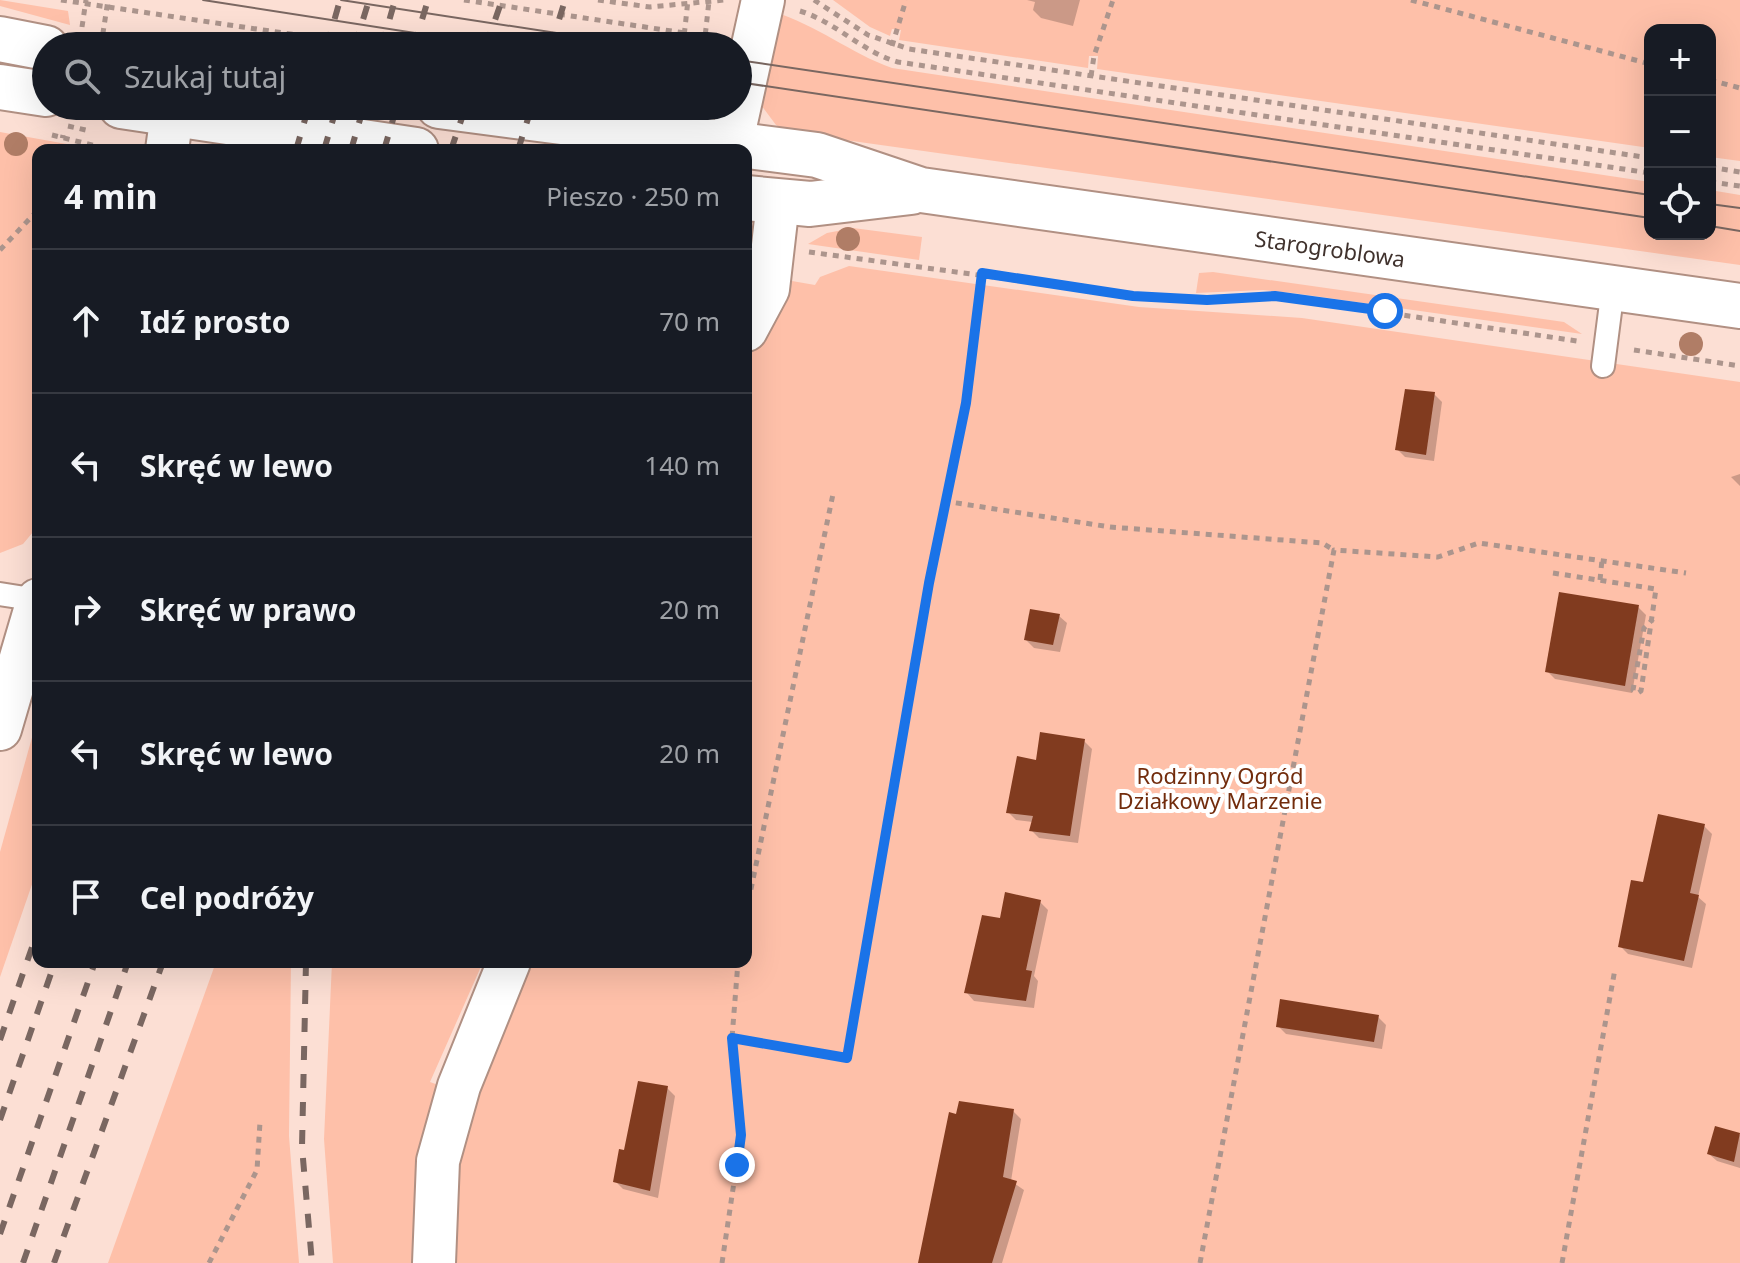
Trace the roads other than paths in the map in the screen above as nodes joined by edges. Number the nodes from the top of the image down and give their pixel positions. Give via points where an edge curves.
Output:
1 (762, 1) edge
2 (0, 39) edge
3 (32, 40) edge
4 (752, 47) edge
5 (0, 87) edge
6 (32, 107) edge
7 (147, 120) edge
8 (544, 120) edge
9 (736, 120) edge
10 (170, 132) edge
11 (334, 144) edge
12 (724, 144) edge
13 (731, 144) edge
14 (752, 147) edge
15 (921, 190) junction
16 (762, 200) edge
17 (1613, 288) junction
18 (1740, 306) edge
19 (752, 319) edge
20 (1604, 355) road end
21 (0, 594) edge
22 (32, 599) edge
23 (32, 620) edge
24 (0, 729) edge
25 (507, 968) edge
26 (434, 1263) edge

1 - 4 street
2 - 3 street
5 - 6 street
7 - 10 street
8 - 12 street, Starogroblowa
9 - 13 street
10 - 11 street
14 - 15 street, Starogroblowa via 817,155
15 - 16 street, Starogroblowa via 810,204
15 - 17 street, Starogroblowa
16 - 19 street via 768,289
17 - 18 street, Starogroblowa
17 - 20 lane
21 - 22 lane
23 - 24 street
25 - 26 street via 459,1086 438,1161

